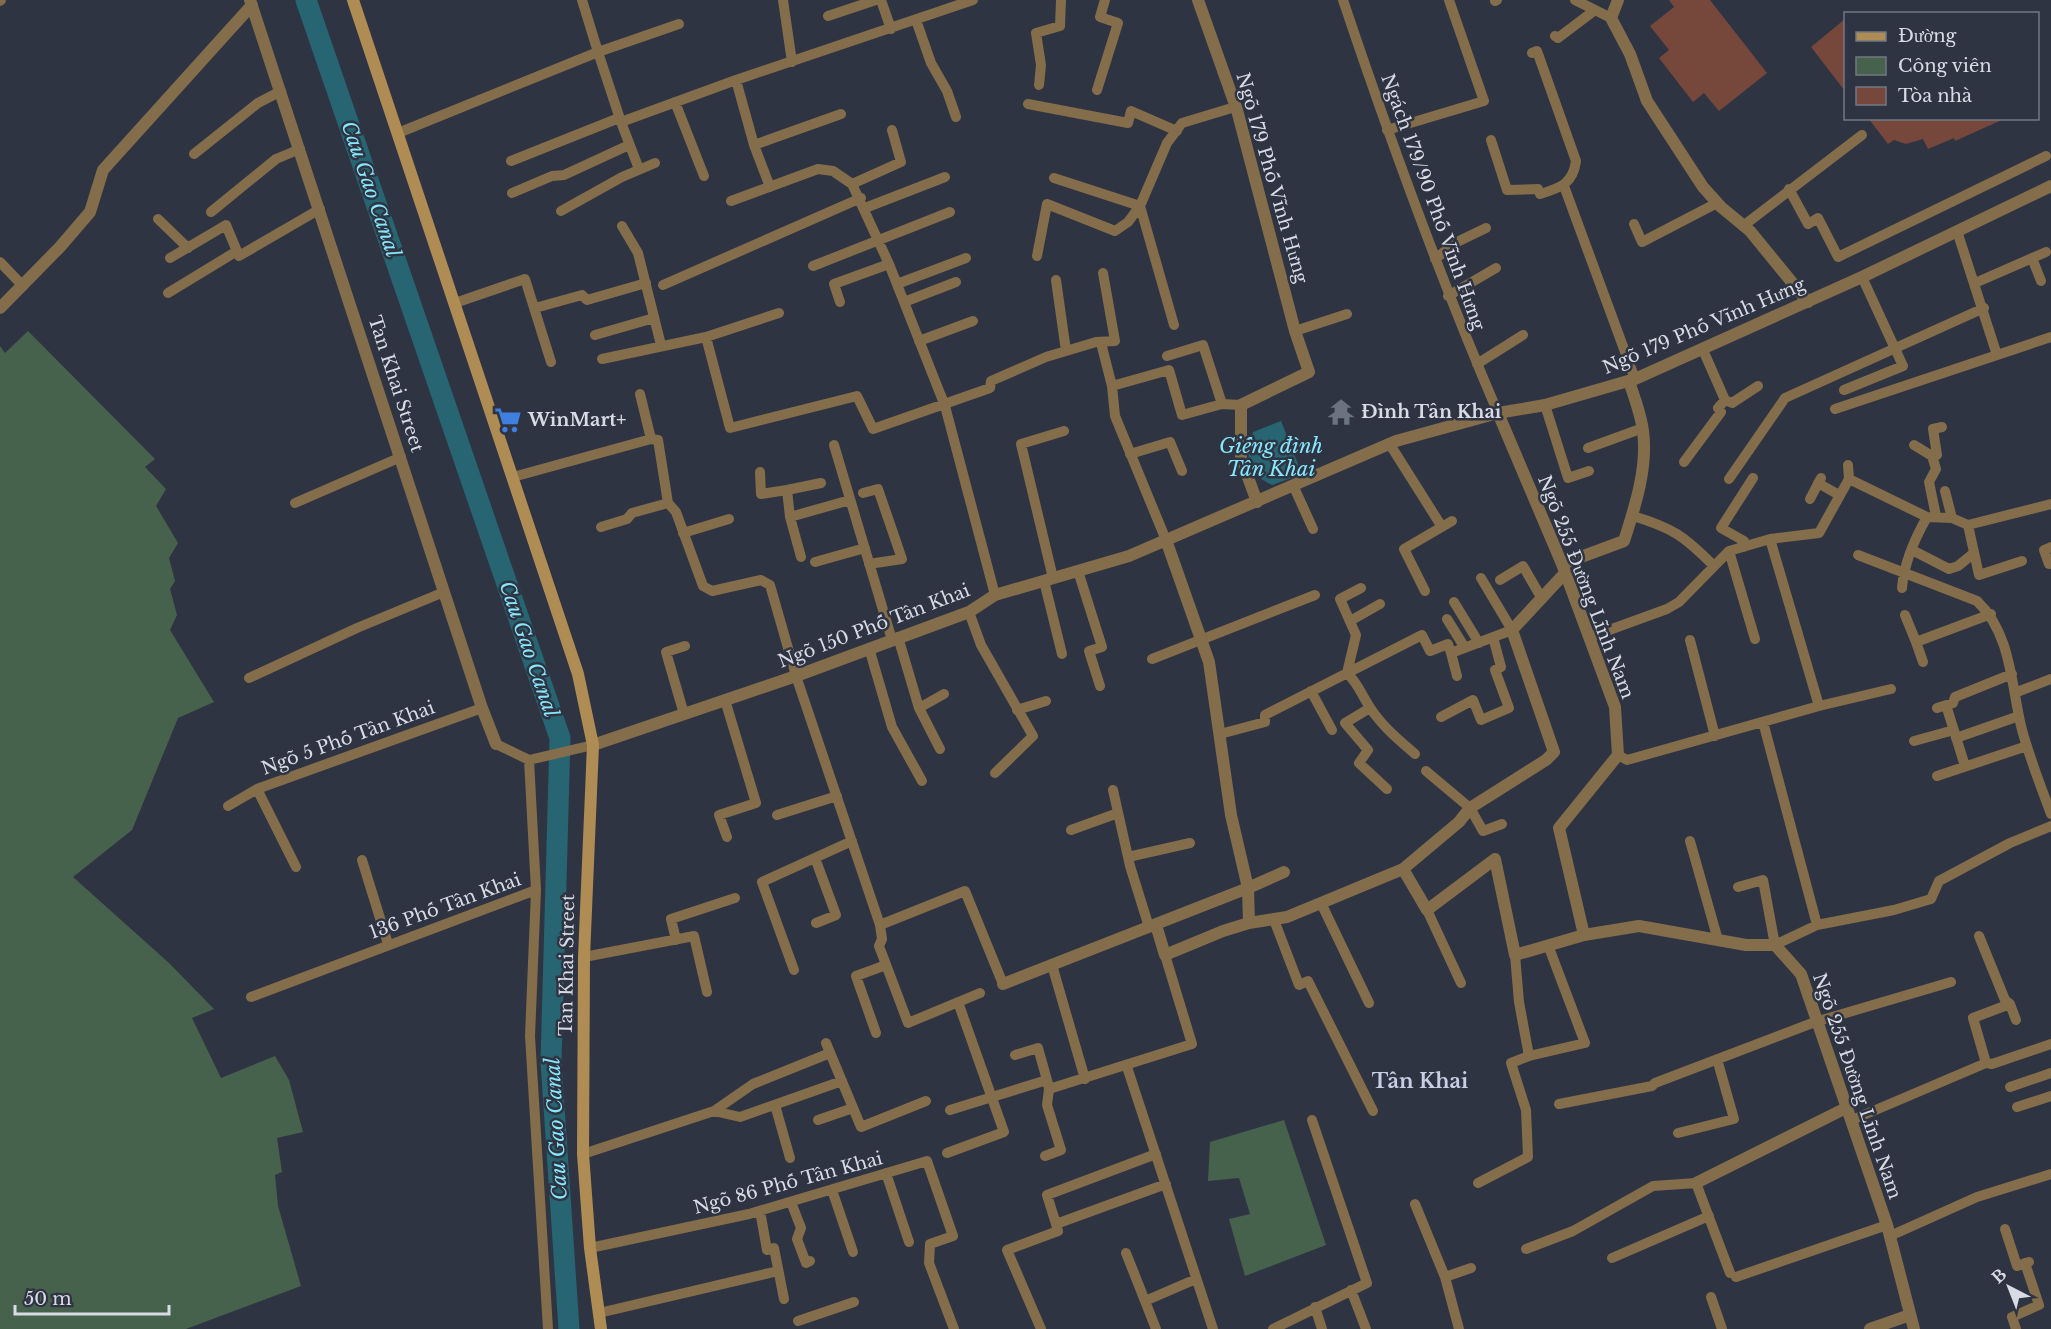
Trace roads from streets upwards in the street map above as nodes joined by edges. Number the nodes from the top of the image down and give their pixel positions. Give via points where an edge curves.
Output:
1 (353, 0) edge
2 (1198, 0) edge
3 (1618, 0) edge
4 (251, 3) edge
5 (2051, 186) edge
6 (1808, 302) junction
7 (0, 308) edge
8 (1632, 380) junction
9 (1498, 413) junction
10 (1257, 502) junction
11 (1166, 540) junction
12 (1564, 569) junction
13 (496, 744) road end
14 (593, 745) junction
15 (1403, 869) junction
16 (1284, 872) dead end
17 (1248, 888) junction
18 (1249, 923) junction
19 (1152, 926) junction
20 (1584, 935) junction
21 (1003, 984) road end
22 (1849, 1114) junction
23 (1696, 1183) road end
24 (1910, 1315) junction
25 (601, 1329) edge
26 (1870, 1329) edge
27 (1914, 1329) edge

1 - 14 street, Tan Khai Street via 578,674
2 - 10 street, Ngõ 179 Phố Vĩnh Hưng via 1236,107 1309,372 1241,405 1241,458
3 - 6 street via 1611,18 1630,54 1647,101 1703,187 1743,226
4 - 7 street via 103,170 90,212
4 - 13 street, Tan Khai Street
5 - 6 street, Ngõ 179 Phố Vĩnh Hưng
6 - 8 street, Ngõ 179 Phố Vĩnh Hưng
8 - 9 street, Ngõ 179 Phố Vĩnh Hưng via 1545,405
8 - 12 street via 1645,455 1624,542
9 - 10 street, Ngõ 179 Phố Vĩnh Hưng via 1389,444
9 - 12 street, Ngõ 255 Đường Lĩnh Nam
10 - 11 street, Ngõ 179 Phố Vĩnh Hưng
11 - 14 street, Ngõ 150 Phố Tân Khai via 1129,556 995,595 969,612
11 - 17 street via 1209,662 1231,815
12 - 15 street via 1512,630 1554,752 1470,808
12 - 20 street, Ngõ 255 Đường Lĩnh Nam via 1615,707 1618,755 1559,828
14 - 25 street, Tan Khai Street via 584,957 583,1154
15 - 18 street via 1274,920
15 - 20 street via 1427,910 1495,859 1515,955
16 - 17 street
17 - 18 street
17 - 19 street
18 - 19 street via 1165,955
19 - 21 street
20 - 22 street, Ngõ 255 Đường Lĩnh Nam via 1639,926 1746,945 1775,945 1801,974
22 - 23 street
22 - 24 street, Ngõ 255 Đường Lĩnh Nam via 1889,1231
24 - 26 street
24 - 27 street, Ngõ 255 Đường Lĩnh Nam

